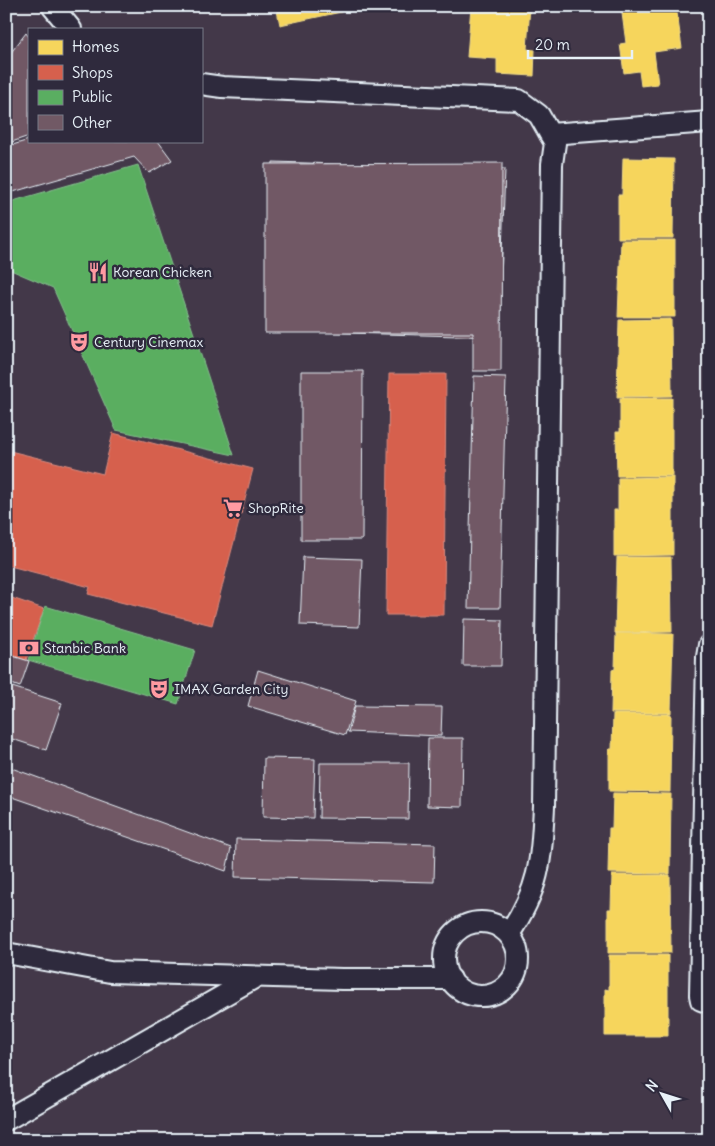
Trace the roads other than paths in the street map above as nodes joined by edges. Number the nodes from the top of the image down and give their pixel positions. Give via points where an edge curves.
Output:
1 (52, 6) edge
2 (70, 28) edge
3 (202, 84) edge
4 (709, 122) edge
5 (550, 134) junction
6 (709, 645) edge
7 (509, 934) junction
8 (6, 953) edge
9 (255, 977) junction
10 (451, 980) junction
11 (709, 1003) edge
12 (6, 1120) edge

1 - 2 lane
3 - 5 lane via 519,100 539,115
4 - 5 lane
5 - 7 lane via 555,143 552,164 544,807 541,864 534,890
6 - 11 lane via 700,995 701,1000
7 - 10 lane via 489,922 476,922 455,933 444,956
7 - 10 lane via 519,957 512,980 503,988 481,996 458,988
8 - 9 lane via 110,972
9 - 10 lane
9 - 12 lane

